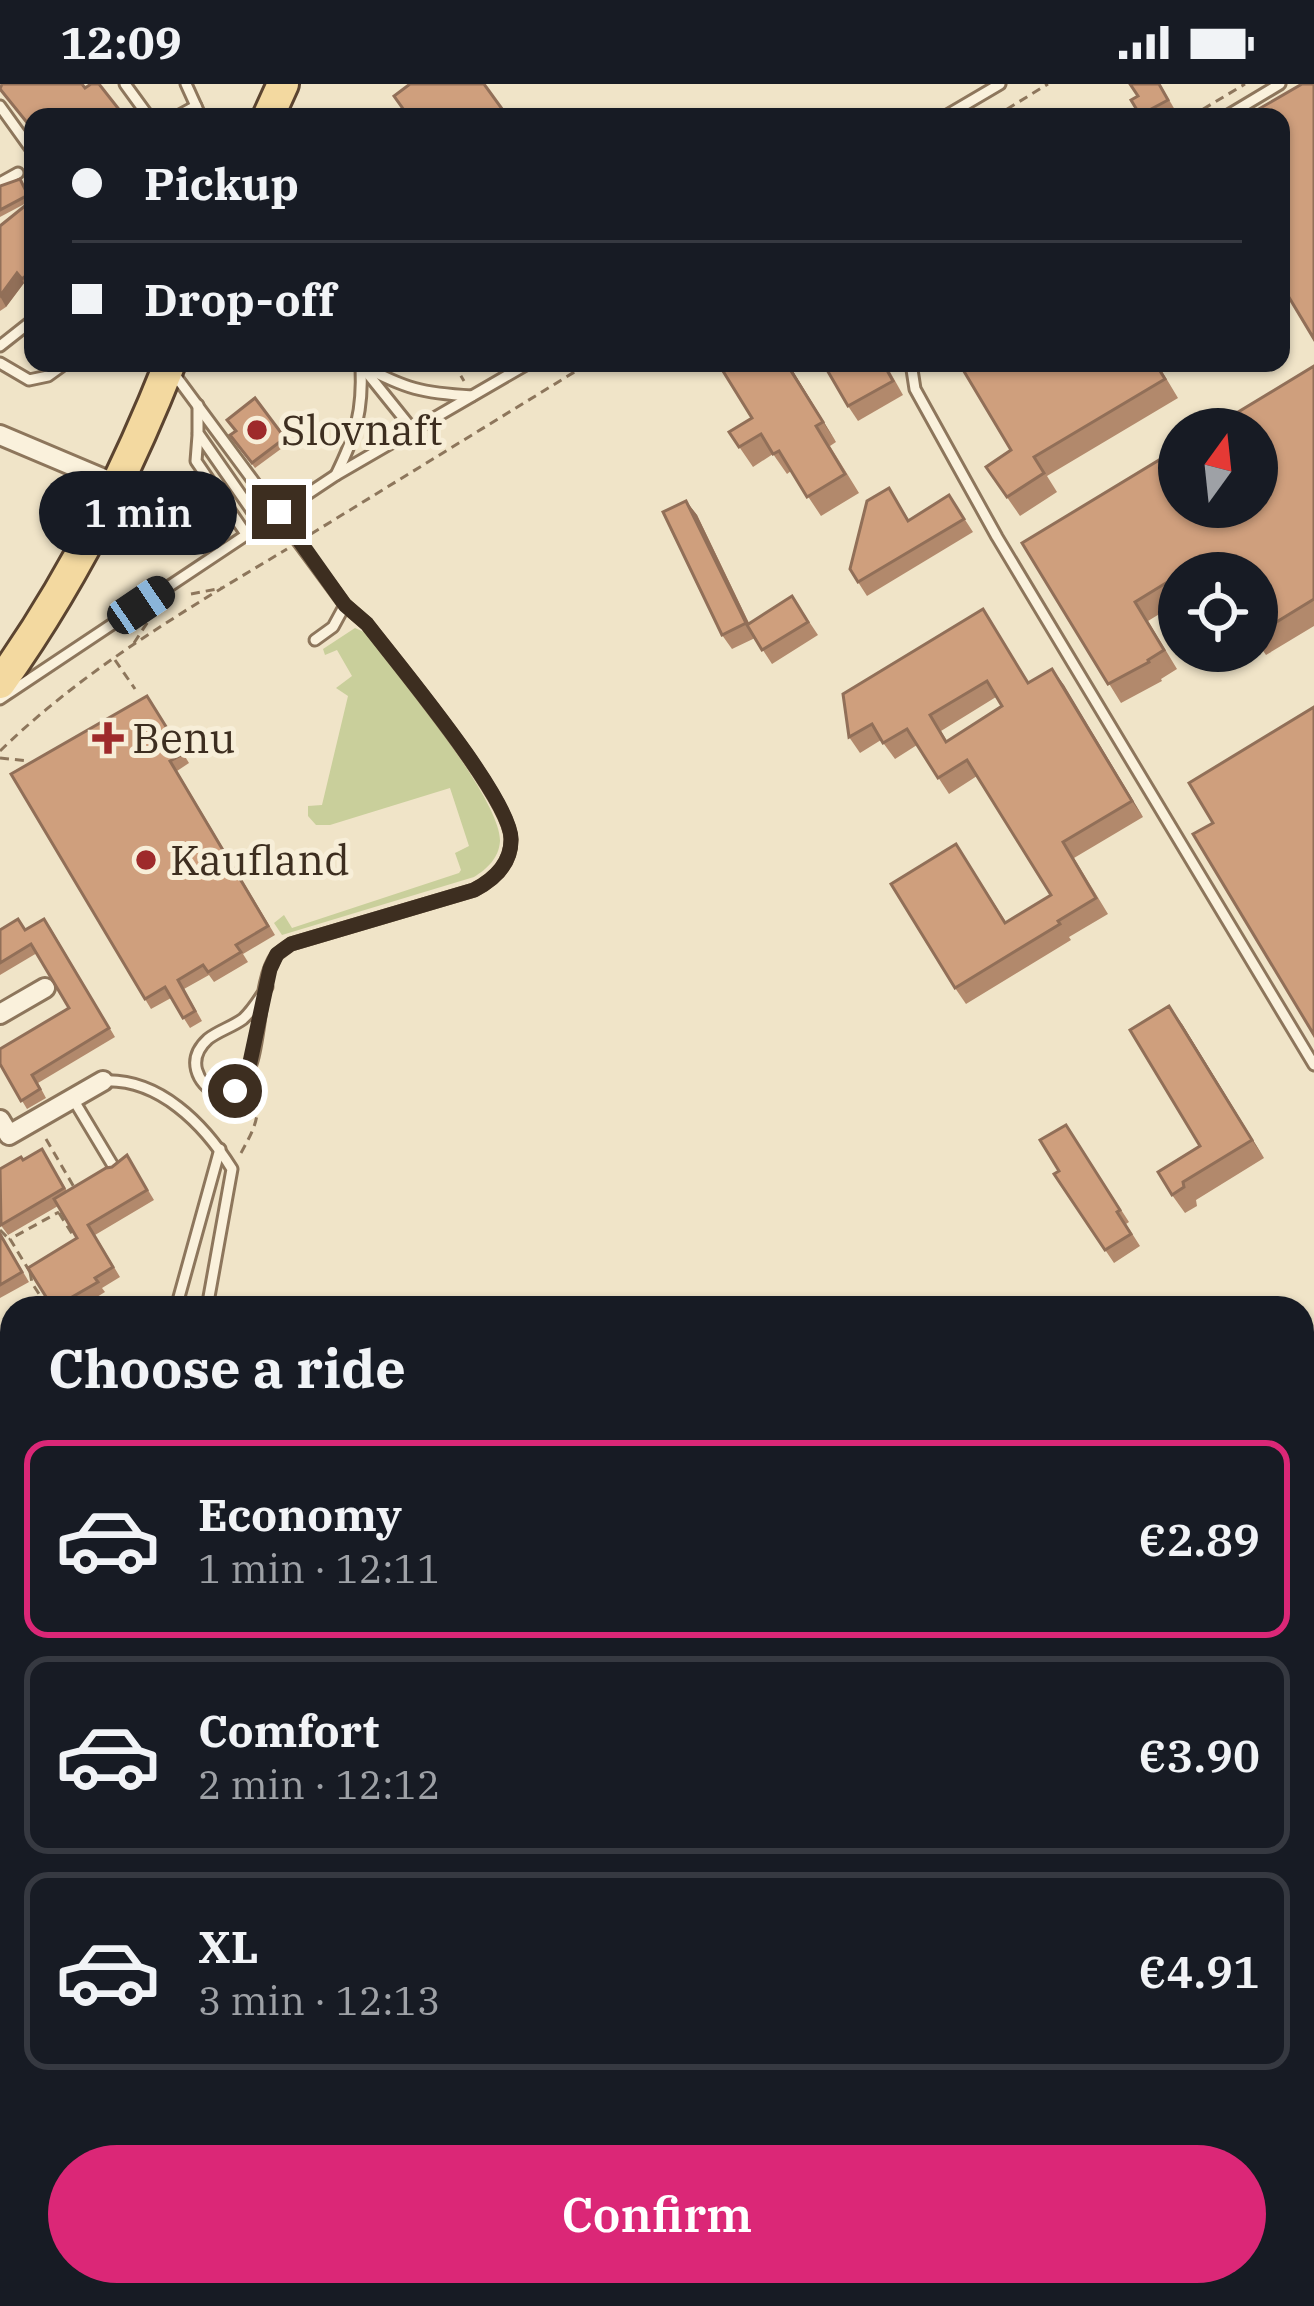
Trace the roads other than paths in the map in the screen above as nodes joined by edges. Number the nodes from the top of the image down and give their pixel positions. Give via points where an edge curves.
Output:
1 (1000, 84) edge
2 (1274, 86) edge
3 (0, 106) edge
4 (959, 108) edge
5 (1239, 108) edge
6 (24, 139) edge
7 (18, 173) dead end
8 (0, 183) edge
9 (24, 327) edge
10 (0, 346) edge
11 (0, 363) edge
12 (53, 372) edge
13 (167, 372) edge
14 (175, 372) edge
15 (360, 372) edge
16 (366, 372) edge
17 (374, 372) edge
18 (514, 372) edge
19 (912, 372) edge
20 (472, 396) junction
21 (197, 402) junction
22 (413, 430) junction
23 (198, 433) junction
24 (0, 435) edge
25 (335, 475) junction
26 (116, 484) junction
27 (279, 512) junction
28 (261, 524) junction
29 (246, 534) junction
30 (345, 605) junction
31 (315, 640) dead end
32 (0, 683) edge
33 (0, 699) edge
34 (267, 986) junction
35 (45, 988) dead end
36 (0, 1014) edge
37 (1314, 1065) edge
38 (103, 1081) joint
39 (74, 1099) junction
40 (0, 1120) edge
41 (220, 1149) junction
42 (115, 1169) edge
43 (179, 1296) edge
44 (209, 1296) edge

1 - 4 lane
2 - 5 lane
3 - 6 lane
7 - 8 lane
9 - 10 lane
11 - 12 lane via 28,380
13 - 26 main road
14 - 21 lane
15 - 25 lane via 354,437
16 - 22 lane
17 - 20 lane via 423,393
18 - 20 lane
19 - 37 lane via 997,537
20 - 22 lane
21 - 23 lane
21 - 27 lane
22 - 25 lane
23 - 28 lane
23 - 29 lane via 196,460
24 - 26 street
25 - 27 lane
26 - 32 main road
27 - 28 lane
27 - 30 lane
28 - 29 lane
29 - 33 lane
30 - 31 lane
30 - 34 lane via 477,769 506,816 511,844 500,872 474,890 291,944 277,954
34 - 34 lane via 247,1076 219,1095 204,1087 195,1057 253,1010
35 - 36 street
38 - 39 street
38 - 41 lane via 124,1080 177,1104
39 - 40 street via 9,1135
39 - 42 lane
41 - 43 lane
41 - 44 lane via 231,1172

